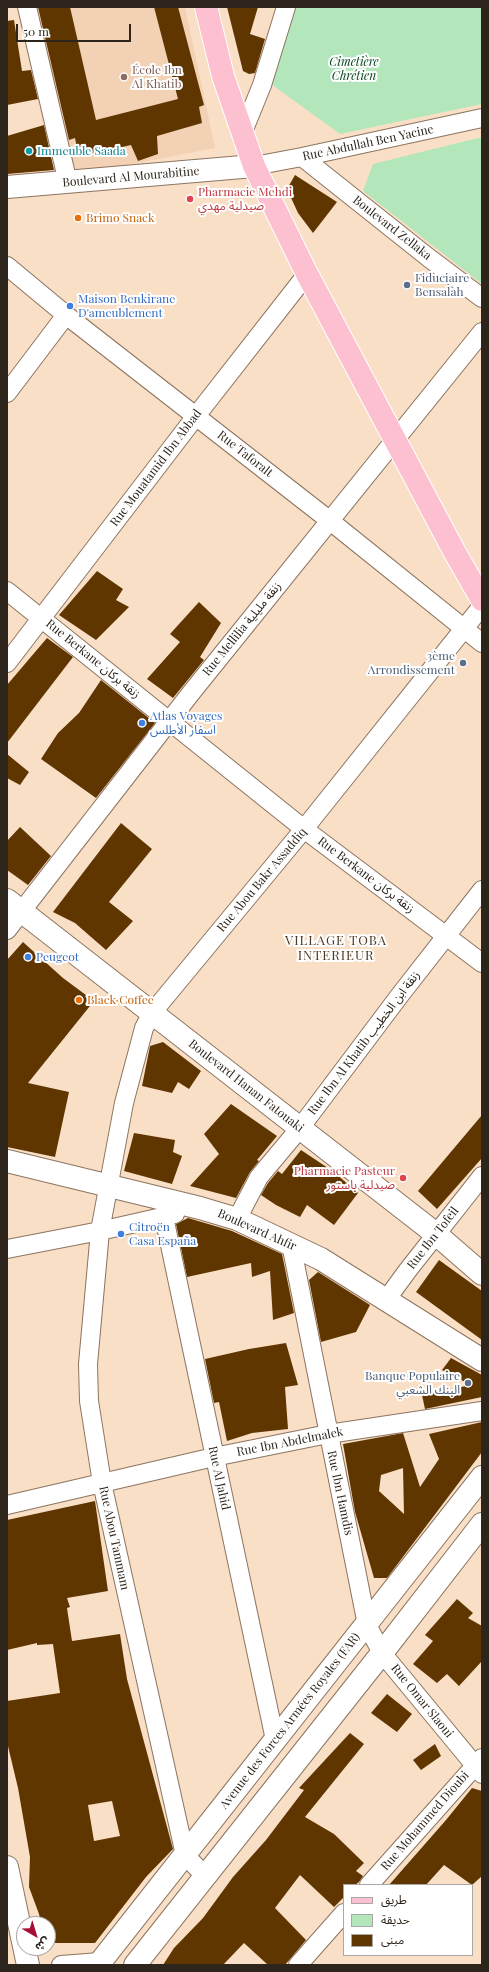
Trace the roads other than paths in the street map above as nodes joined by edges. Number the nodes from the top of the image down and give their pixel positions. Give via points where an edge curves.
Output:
1 (27, 7) edge
2 (206, 7) edge
3 (286, 7) edge
4 (482, 118) edge
5 (242, 134) junction
6 (302, 157) junction
7 (254, 166) junction
8 (68, 183) junction
9 (7, 187) edge
10 (7, 266) edge
11 (307, 274) junction
12 (482, 298) edge
13 (66, 315) junction
14 (482, 332) edge
15 (7, 393) edge
16 (196, 416) junction
17 (395, 439) junction
18 (330, 520) junction
19 (7, 591) edge
20 (482, 600) edge
21 (482, 606) edge
22 (41, 618) junction
23 (464, 627) junction
24 (482, 643) edge
25 (7, 663) edge
26 (170, 721) junction
27 (304, 828) junction
28 (482, 890) edge
29 (14, 905) edge
30 (7, 930) edge
31 (448, 936) junction
32 (482, 963) edge
33 (152, 1013) junction
34 (300, 1128) junction
35 (7, 1161) edge
36 (482, 1176) edge
37 (108, 1186) junction
38 (200, 1208) junction
39 (164, 1216) junction
40 (237, 1219) junction
41 (100, 1231) junction
42 (436, 1234) junction
43 (291, 1244) junction
44 (7, 1249) edge
45 (482, 1274) edge
46 (386, 1300) junction
47 (482, 1360) edge
48 (482, 1411) edge
49 (328, 1434) junction
50 (214, 1457) junction
51 (482, 1476) edge
52 (102, 1483) junction
53 (7, 1505) edge
54 (482, 1524) edge
55 (367, 1624) junction
56 (382, 1653) junction
57 (276, 1740) junction
58 (479, 1766) edge
59 (184, 1855) junction
60 (7, 1867) edge
61 (206, 1877) junction
62 (370, 1884) edge
63 (343, 1914) edge
64 (99, 1963) edge
65 (28, 1965) edge
66 (61, 1965) edge
67 (135, 1965) edge
68 (298, 1965) edge

1 - 8 street
2 - 5 main road via 223,76
3 - 5 street via 262,85
4 - 6 street, Rue Abdullah Ben Yacine
5 - 7 main road
6 - 7 street, Rue Abdullah Ben Yacine
6 - 12 street, Boulevard Zellaka
7 - 8 street, Boulevard Al Mourabitine
7 - 11 main road
8 - 9 street, Boulevard Al Mourabitine
10 - 13 street, Rue Taforalt
11 - 16 street, Rue Mouatamid Ibn Abbad
11 - 17 main road
13 - 15 street
13 - 16 street, Rue Taforalt
14 - 17 street, Rue Mellilia زنقة مليلية
16 - 18 street, Rue Taforalt
16 - 22 street, Rue Mouatamid Ibn Abbad
17 - 18 street, Rue Mellilia زنقة مليلية
17 - 20 main road
18 - 23 street, Rue Taforalt
18 - 26 street, Rue Mellilia زنقة مليلية
19 - 22 street, Rue Berkane زنقة بركان
21 - 23 street, Rue Abou Bakr Assaddiq
22 - 25 street, Rue Mouatamid Ibn Abbad
22 - 26 street, Rue Berkane زنقة بركان
23 - 24 street, Rue Taforalt
23 - 27 street, Rue Abou Bakr Assaddiq
26 - 27 street, Rue Berkane زنقة بركان
26 - 29 street, Rue Mellilia زنقة مليلية
27 - 31 street, Rue Berkane زنقة بركان
27 - 33 street, Rue Abou Bakr Assaddiq
28 - 31 street, Rue Ibn Al Khatib زنقة ابن الخطيب
29 - 30 street, Rue Mellilia زنقة مليلية
29 - 33 street, Boulevard Hanan Fatouaki
31 - 32 street, Rue Berkane زنقة بركان
31 - 34 street, Rue Ibn Al Khatib زنقة ابن الخطيب
33 - 34 street, Boulevard Hanan Fatouaki
33 - 37 street, Rue Abou Bakr Assaddiq via 144,1028 124,1103
34 - 40 street, Rue Ibn Al Khatib زنقة ابن الخطيب via 260,1178
34 - 42 street, Boulevard Hanan Fatouaki
35 - 37 street, Boulevard Ahfir
36 - 42 street, Rue Ibn Tofeil
37 - 38 street, Boulevard Ahfir
37 - 41 street, Rue Abou Tammam
38 - 39 street
38 - 40 street, Boulevard Ahfir
39 - 41 street
39 - 50 street, Rue Al Jahid
40 - 43 street, Boulevard Ahfir
41 - 44 street
41 - 52 street, Rue Abou Tammam via 88,1389
42 - 45 street, Boulevard Hanan Fatouaki
42 - 46 street, Rue Ibn Tofeil
43 - 46 street, Boulevard Ahfir via 321,1259
43 - 49 street, Rue Ibn Hamdis
46 - 47 street, Boulevard Ahfir
48 - 49 street, Rue Ibn Abdelmalek
49 - 50 street, Rue Ibn Abdelmalek
49 - 55 street, Rue Ibn Hamdis
50 - 52 street, Rue Ibn Abdelmalek
50 - 57 street, Rue Al Jahid
51 - 55 street, Avenue des Forces Armées Royales (FAR)
52 - 53 street, Rue Ibn Abdelmalek
52 - 59 street, Rue Abou Tammam
54 - 56 street
55 - 56 street, Rue Omar Slaoui
55 - 57 street, Avenue des Forces Armées Royales (FAR)
56 - 58 street, Rue Omar Slaoui
56 - 61 street
57 - 59 street, Avenue des Forces Armées Royales (FAR)
58 - 62 street, Rue Mohammed Dioubi
59 - 61 street
59 - 64 street, Avenue des Forces Armées Royales (FAR)
60 - 65 street
61 - 67 street
63 - 68 street
64 - 66 street

